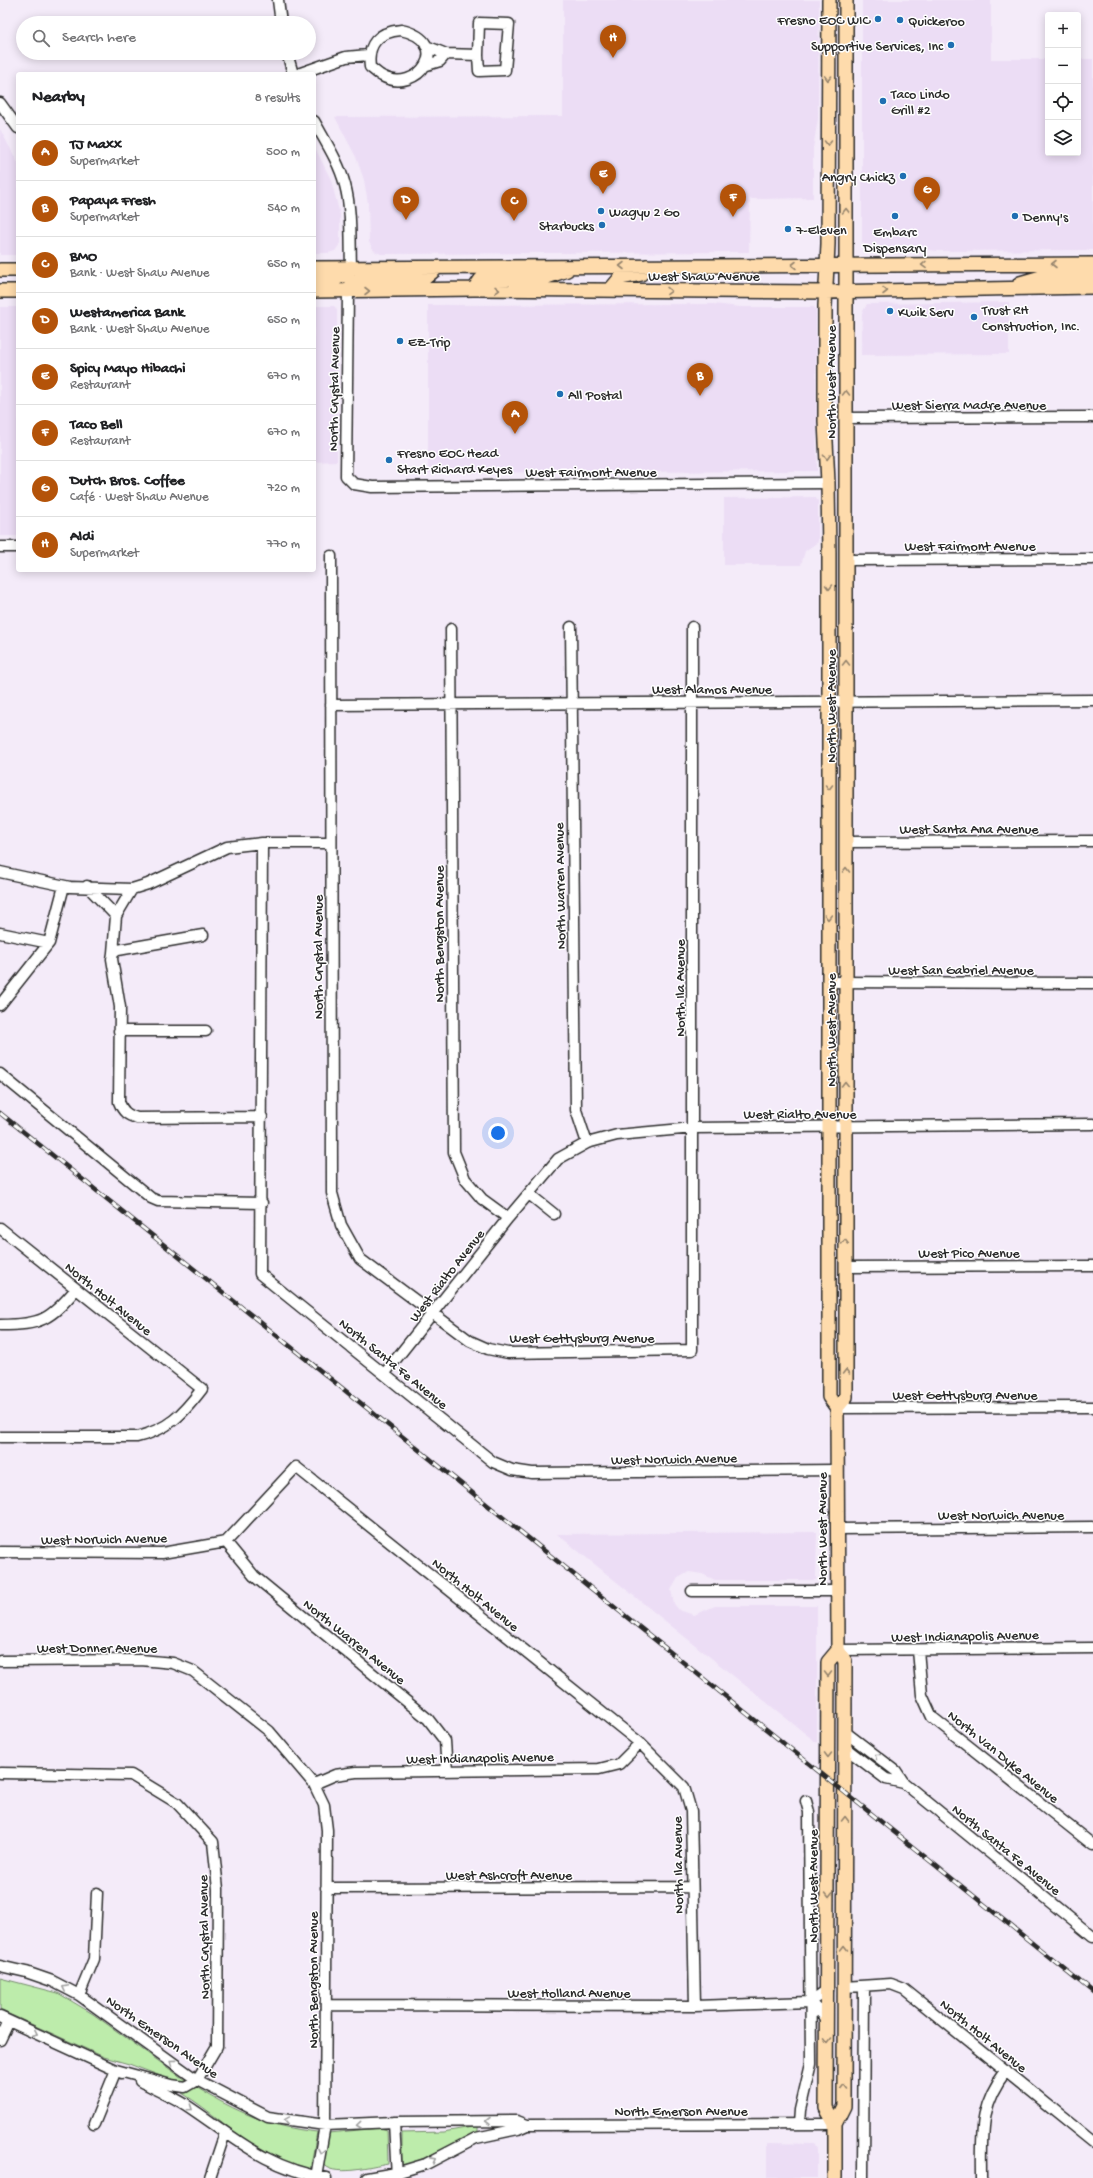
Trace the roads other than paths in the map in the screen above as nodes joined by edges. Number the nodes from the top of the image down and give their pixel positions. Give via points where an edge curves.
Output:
1 (278, 0) edge
2 (829, 0) edge
3 (846, 0) edge
4 (280, 16) edge
5 (426, 46) junction
6 (368, 54) junction
7 (446, 54) junction
8 (478, 55) junction
9 (289, 60) edge
10 (427, 65) junction
11 (292, 72) edge
12 (304, 72) edge
13 (847, 81) junction
14 (0, 103) edge
15 (316, 124) edge
16 (16, 125) edge
17 (1093, 264) edge
18 (826, 265) junction
19 (846, 265) junction
20 (576, 266) junction
21 (647, 266) junction
22 (316, 268) edge
23 (351, 268) junction
24 (437, 268) junction
25 (0, 270) edge
26 (16, 270) edge
27 (1093, 275) edge
28 (316, 279) edge
29 (1093, 287) edge
30 (1003, 288) junction
31 (474, 289) junction
32 (610, 290) junction
33 (0, 291) edge
34 (16, 291) edge
35 (316, 291) edge
36 (348, 291) junction
37 (825, 292) junction
38 (846, 292) junction
39 (1093, 417) edge
40 (846, 418) junction
41 (828, 483) junction
42 (354, 484) joint
43 (0, 547) edge
44 (16, 547) edge
45 (331, 556) dead end
46 (1093, 559) edge
47 (846, 560) junction
48 (846, 593) junction
49 (571, 627) dead end
50 (692, 627) dead end
51 (451, 629) dead end
52 (1093, 700) edge
53 (829, 702) junction
54 (846, 702) junction
55 (571, 703) junction
56 (692, 703) junction
57 (450, 704) junction
58 (331, 705) junction
59 (1093, 841) edge
60 (846, 842) junction
61 (262, 843) junction
62 (330, 843) junction
63 (0, 872) edge
64 (64, 886) junction
65 (87, 886) junction
66 (132, 889) junction
67 (116, 916) junction
68 (0, 933) edge
69 (203, 935) dead end
70 (49, 943) junction
71 (113, 953) junction
72 (828, 982) junction
73 (1093, 982) edge
74 (846, 983) junction
75 (0, 1005) edge
76 (119, 1031) junction
77 (206, 1031) dead end
78 (0, 1074) edge
79 (262, 1117) junction
80 (1093, 1124) edge
81 (845, 1126) junction
82 (828, 1127) junction
83 (693, 1128) junction
84 (587, 1143) junction
85 (529, 1194) junction
86 (262, 1203) junction
87 (554, 1214) dead end
88 (508, 1218) junction
89 (0, 1228) edge
90 (1093, 1266) edge
91 (845, 1267) junction
92 (76, 1289) junction
93 (435, 1313) junction
94 (0, 1325) edge
95 (692, 1350) joint
96 (385, 1373) junction
97 (1093, 1407) edge
98 (837, 1408) junction
99 (0, 1437) edge
100 (512, 1470) joint
101 (837, 1470) junction
102 (1093, 1527) edge
103 (837, 1529) junction
104 (226, 1542) junction
105 (0, 1552) edge
106 (692, 1591) dead end
107 (837, 1591) junction
108 (1093, 1648) edge
109 (838, 1650) junction
110 (918, 1650) junction
111 (0, 1661) edge
112 (828, 1702) junction
113 (845, 1732) junction
114 (640, 1743) junction
115 (844, 1747) junction
116 (447, 1771) junction
117 (0, 1773) edge
118 (904, 1783) junction
119 (314, 1784) junction
120 (806, 1801) dead end
121 (1093, 1845) edge
122 (692, 1887) junction
123 (326, 1888) junction
124 (97, 1893) dead end
125 (1093, 1937) edge
126 (0, 1966) edge
127 (844, 1987) junction
128 (864, 1987) junction
129 (828, 1988) junction
130 (79, 1995) junction
131 (810, 2002) junction
132 (327, 2005) junction
133 (695, 2006) junction
134 (4, 2019) edge
135 (828, 2020) junction
136 (0, 2040) edge
137 (116, 2070) junction
138 (1006, 2071) junction
139 (197, 2080) junction
140 (394, 2122) junction
141 (94, 2124) dead end
142 (799, 2124) junction
143 (834, 2124) junction
144 (325, 2125) junction
145 (527, 2125) junction
146 (225, 2133) junction
147 (1093, 2142) edge
148 (397, 2176) edge
149 (321, 2177) edge
150 (210, 2178) edge
151 (367, 2178) edge
152 (835, 2178) edge
153 (864, 2178) edge
154 (982, 2178) edge

1 - 4 street
2 - 13 main road via 838,11 839,68 840,74
2 -> 18 main road, North West Avenue
3 - 13 main road, North West Avenue
5 - 6 street via 418,36 410,32 392,31 382,35
5 - 7 street
5 - 10 street via 429,53
6 - 10 street via 370,67 392,80 410,78
6 - 12 street via 346,57
7 - 8 street
7 - 10 street via 440,61
8 - 8 street via 479,23 509,24 505,70 479,71
9 - 11 street
19 -> 13 main road, North West Avenue
14 - 16 street
15 - 23 street via 334,156 345,183 350,216
17 -> 19 main road, West Shaw Avenue
18 - 19 main road, West Shaw Avenue
18 -> 21 main road, West Shaw Avenue
18 - 37 main road, North West Avenue
19 - 38 main road, North West Avenue
21 -> 20 main road, West Shaw Avenue
20 - 24 main road, West Shaw Avenue
20 - 31 main road via 544,278 481,279
21 - 32 main road via 641,274 620,278
22 - 23 main road, West Shaw Avenue
23 - 24 main road, West Shaw Avenue
23 - 28 main road via 340,278
24 - 36 main road via 425,278 358,280
25 - 26 main road
27 - 30 main road via 1048,275
29 - 30 main road, West Shaw Avenue
38 -> 30 main road, West Shaw Avenue
31 -> 32 main road, West Shaw Avenue
36 -> 31 main road, West Shaw Avenue
32 -> 37 main road, West Shaw Avenue
33 - 34 main road
35 - 36 main road, West Shaw Avenue
36 - 42 street, North Crystal Avenue via 346,476
37 - 38 main road, West Shaw Avenue
37 -> 41 main road, North West Avenue via 825,421
40 -> 38 main road, North West Avenue
39 - 40 street, West Sierra Madre Avenue
40 - 47 main road, North West Avenue
41 - 42 street, West Fairmont Avenue via 379,487
41 - 48 main road via 838,496 838,574
41 -> 53 main road, North West Avenue
43 - 44 street
45 - 58 street, North Crystal Avenue
46 - 47 street, West Fairmont Avenue
47 - 48 main road, North West Avenue
54 -> 48 main road, North West Avenue
49 - 55 street, North Warren Avenue
50 - 56 street, North Ila Avenue
51 - 57 street, North Bengston Avenue
52 - 54 street, West Alamos Avenue
53 - 54 street, West Alamos Avenue
53 - 56 street, West Alamos Avenue
53 -> 72 main road, North West Avenue
54 - 60 main road, North West Avenue
55 - 56 street, West Alamos Avenue
55 - 57 street, West Alamos Avenue
55 - 84 street, North Warren Avenue via 576,1110
56 - 83 street, North Ila Avenue
57 - 58 street, West Alamos Avenue
57 - 88 street, North Bengston Avenue via 454,1152 465,1179 482,1199
58 - 62 street, North Crystal Avenue
59 - 60 street, West Santa Ana Avenue
74 -> 60 main road, North West Avenue
61 - 62 street
61 - 66 street via 228,846
61 - 79 street
62 - 93 street, North Crystal Avenue via 332,1193 341,1225 360,1259
63 - 64 street
64 - 65 street
64 - 70 street
65 - 66 street
65 - 67 street
66 - 67 street
67 - 71 street
68 - 70 street
69 - 71 street
70 - 75 street
71 - 76 street via 120,1007
72 - 74 street, West San Gabriel Avenue
72 - 82 main road, North West Avenue
73 - 74 street, West San Gabriel Avenue
81 -> 74 main road, North West Avenue
76 - 77 street
76 - 79 street via 119,1102 122,1110 129,1115 137,1118
78 - 86 street via 151,1198 158,1201
79 - 86 street
80 - 81 street, West Rialto Avenue
81 - 82 street, West Rialto Avenue
91 -> 81 main road, North West Avenue
82 - 83 street, West Rialto Avenue
82 - 98 main road, North West Avenue via 829,1397
83 - 84 street, West Rialto Avenue via 617,1135
83 - 95 street, North Ila Avenue
84 - 85 street, West Rialto Avenue via 558,1159
85 - 87 street
85 - 88 street, West Rialto Avenue
86 - 96 street, North Santa Fe Avenue via 260,1274
88 - 93 street, West Rialto Avenue
89 - 92 street, North Holt Avenue
90 - 91 street, West Pico Avenue
98 -> 91 main road, North West Avenue via 846,1397
92 - 94 street via 58,1311 47,1317 33,1323
92 - 99 street, North Holt Avenue via 202,1389 186,1410 155,1433 137,1437
93 - 95 street, West Gettysburg Avenue via 470,1341 488,1349 508,1353
93 - 96 street, West Rialto Avenue
96 - 100 street, North Santa Fe Avenue via 493,1462
97 - 98 street, West Gettysburg Avenue
98 - 101 main road, North West Avenue
100 - 101 street, West Norwich Avenue via 532,1473
101 - 103 main road, North West Avenue
102 - 103 street, West Norwich Avenue
103 - 107 main road, North West Avenue
104 - 105 street, West Norwich Avenue via 162,1553
104 - 114 street, North Holt Avenue via 296,1467
104 - 116 street, North Warren Avenue via 254,1576 428,1719 445,1740
106 - 107 street
107 - 109 main road, North West Avenue
108 - 110 street, West Indianapolis Avenue
109 - 110 street, West Indianapolis Avenue
109 -> 112 main road, North West Avenue via 828,1662
109 - 113 main road, North West Avenue via 846,1661
110 - 121 street, North Van Dyke Avenue via 922,1695 932,1717
111 - 119 street, West Donner Avenue via 141,1660 163,1661 183,1666 201,1676 270,1731
112 - 115 main road via 836,1711 838,1740
112 -> 129 main road, North West Avenue
113 - 115 main road, North West Avenue
118 -> 113 street, North Santa Fe Avenue via 896,1771
114 - 116 street, West Indianapolis Avenue via 623,1761 607,1768
114 - 122 street, North Ila Avenue via 684,1787 691,1811
115 - 118 street, North Santa Fe Avenue via 886,1779
127 -> 115 main road, North West Avenue
116 - 119 street, West Indianapolis Avenue via 356,1772 335,1775
117 - 139 street, North Crystal Avenue via 131,1775 177,1803 213,1842 218,1889 217,2046
118 - 125 street, North Santa Fe Avenue
119 - 123 street, North Bengston Avenue via 324,1805 327,1830
120 - 131 street via 809,1812
122 - 123 street, West Ashcroft Avenue
122 - 133 street, North Ila Avenue
123 - 132 street, North Bengston Avenue
124 - 130 street via 94,1959
130 -> 126 street, North Emerson Avenue via 52,1981
127 - 128 street, North Holt Avenue
127 - 129 main road
143 -> 127 main road, North West Avenue via 844,2106
128 - 138 street, North Holt Avenue via 891,1984 904,1989
128 - 153 street
129 - 131 street
129 - 135 main road, North West Avenue
139 -> 130 street, North Emerson Avenue
131 - 133 street, West Holland Avenue
131 - 135 street
131 - 142 street via 811,2063
132 - 133 street, West Holland Avenue
132 - 144 street, North Bengston Avenue
134 - 136 street
134 -> 137 street
135 -> 143 main road, North West Avenue via 826,2108
137 - 139 street via 185,2087
137 - 141 street
137 -> 146 street via 186,2105
138 - 147 street, North Holt Avenue
138 - 154 street via 992,2091 984,2111
144 -> 139 street, North Emerson Avenue via 268,2117
140 -> 144 street, North Emerson Avenue
145 -> 140 street, North Emerson Avenue via 517,2121
140 - 148 street
142 - 143 street, North Emerson Avenue
142 - 145 street, North Emerson Avenue
143 - 152 main road, North West Avenue
144 -> 149 street, North Bengston Avenue
148 -> 145 street, North Emerson Avenue via 476,2138
146 - 149 street via 277,2165
146 - 150 street
148 - 151 street, North Emerson Avenue

